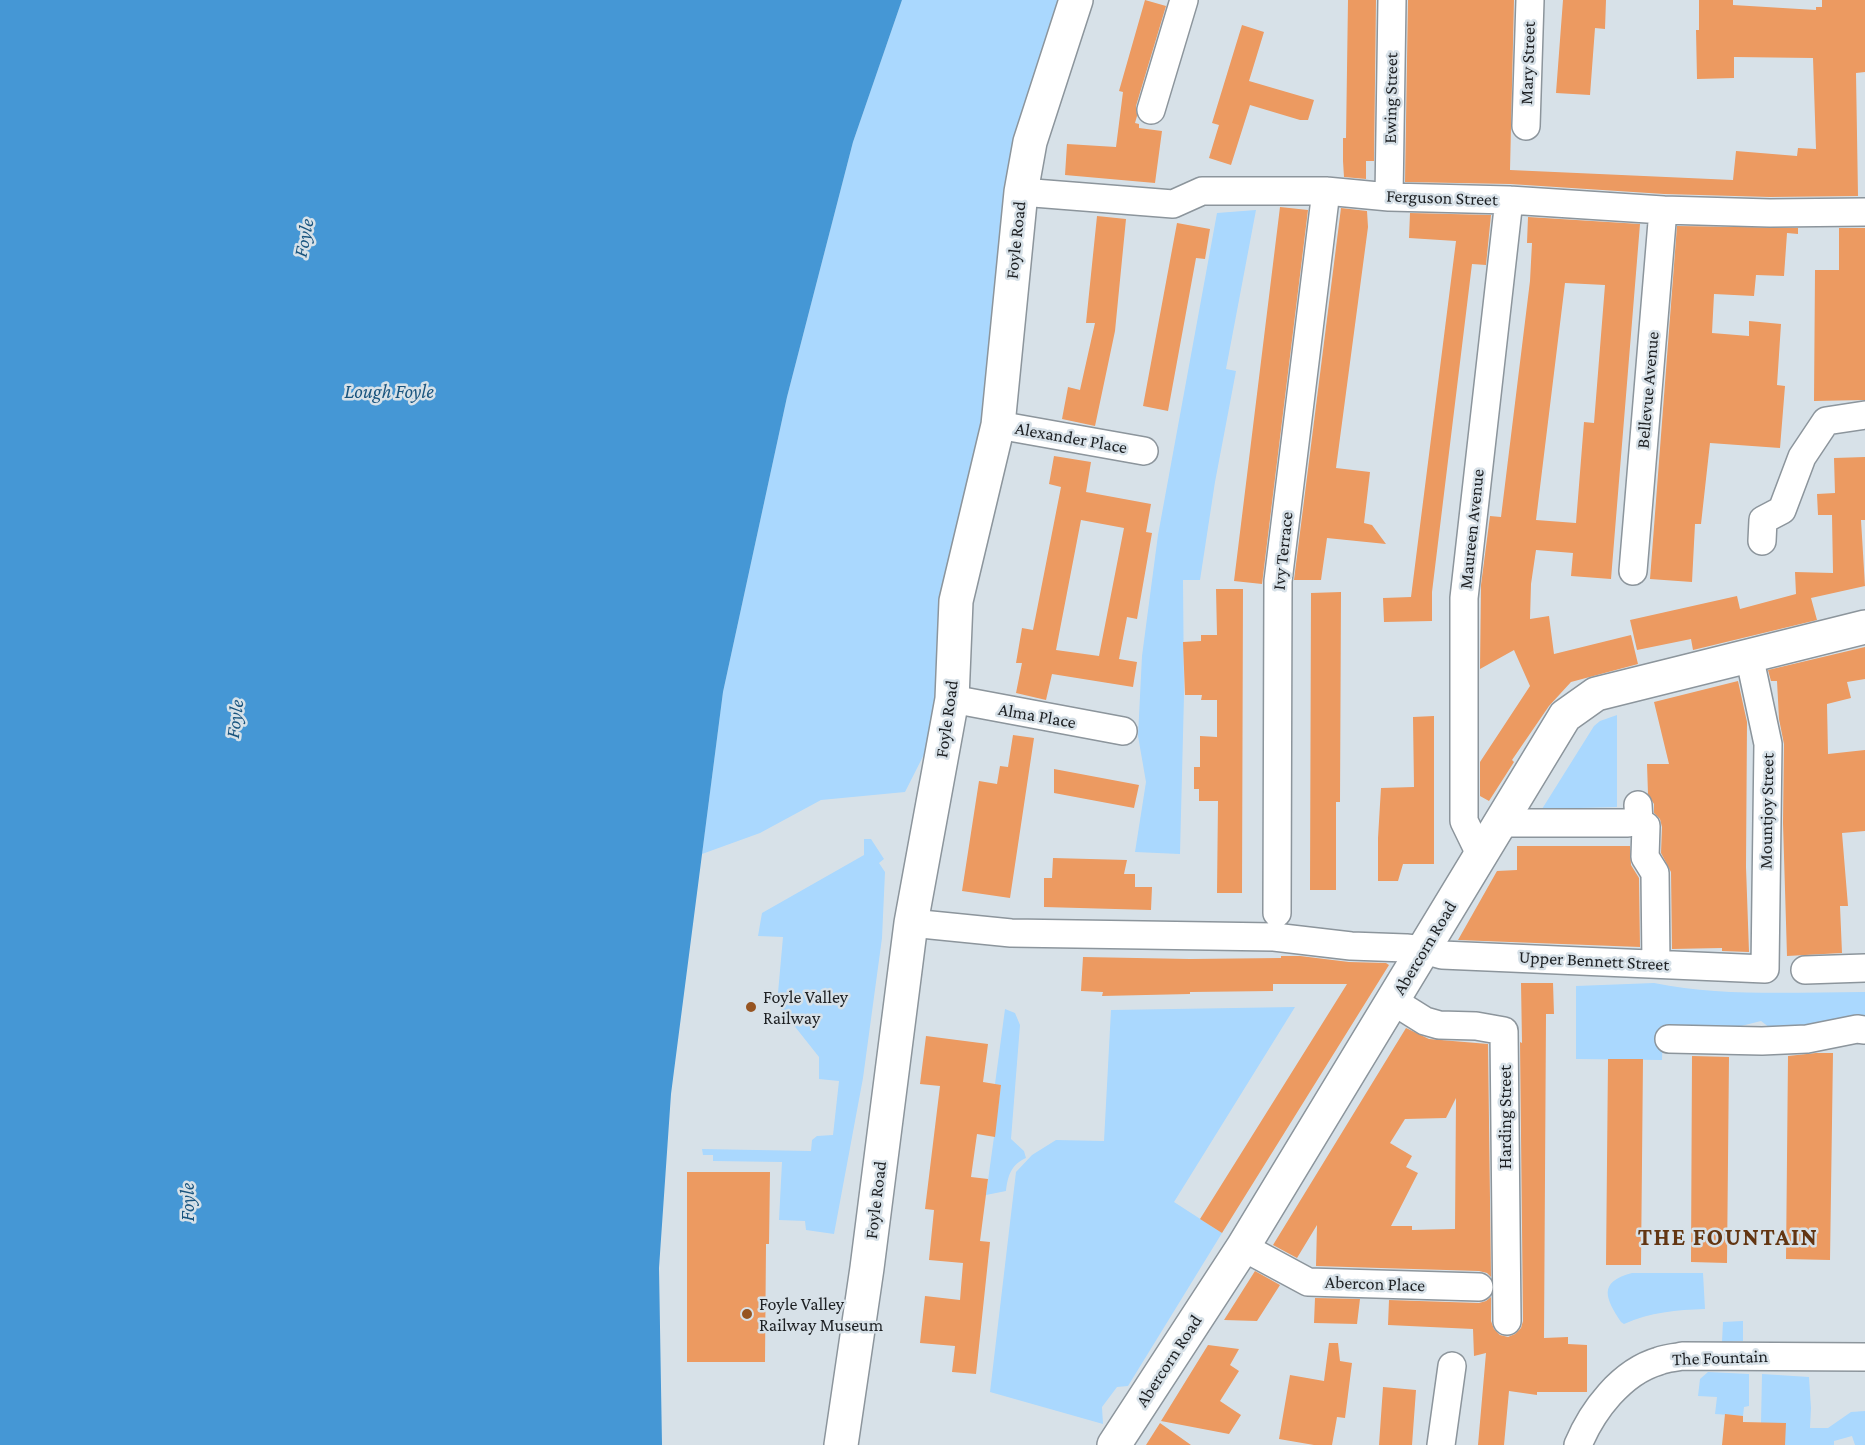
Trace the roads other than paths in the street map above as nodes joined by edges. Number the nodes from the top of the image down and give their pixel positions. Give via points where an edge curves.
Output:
1 (1076, 0) edge
2 (1184, 0) edge
3 (1392, 0) edge
4 (1530, 0) edge
5 (1151, 110) dead end
6 (1526, 126) dead end
7 (1326, 191) junction
8 (1022, 192) junction
9 (1389, 196) junction
10 (1509, 201) junction
11 (1663, 210) junction
12 (1865, 212) edge
13 (1865, 415) edge
14 (998, 425) junction
15 (1144, 451) dead end
16 (1762, 541) dead end
17 (1633, 571) dead end
18 (1865, 627) edge
19 (1749, 655) junction
20 (952, 699) junction
21 (1123, 731) dead end
22 (1501, 823) junction
23 (1481, 856) junction
24 (1277, 913) dead end
25 (911, 923) junction
26 (1424, 950) junction
27 (1656, 964) junction
28 (1865, 968) edge
29 (1765, 969) joint
30 (1816, 970) dead end
31 (1393, 1001) junction
32 (1865, 1030) edge
33 (1669, 1038) dead end
34 (1244, 1246) junction
35 (1479, 1287) dead end
36 (1507, 1321) dead end
37 (1865, 1357) edge
38 (1452, 1366) dead end
39 (841, 1445) edge
40 (1114, 1445) edge
41 (1441, 1445) edge
42 (1578, 1445) edge

1 - 8 main road, Foyle Road via 1030,142
2 - 5 street
3 - 9 street, Ewing Street
4 - 6 street, Mary Street
7 - 8 street, Ferguson Street via 1202,191 1173,204
7 - 9 street, Ferguson Street
7 - 24 street, Ivy Terrace via 1278,581
8 - 14 main road, Foyle Road
9 - 10 street, Ferguson Street
10 - 11 street, Ferguson Street
10 - 23 street, Maureen Avenue via 1464,598 1464,821
11 - 12 street, Ferguson Street
11 - 17 street, Bellevue Avenue
13 - 16 street via 1826,421 1802,457 1782,510 1763,520
14 - 15 street, Alexander Place
14 - 20 main road, Foyle Road via 956,601
18 - 19 main road, Abercorn Road
19 - 22 main road, Abercorn Road via 1596,694 1566,716
19 - 29 street, Mountjoy Street via 1768,744
20 - 21 street, Alma Place
20 - 25 main road, Foyle Road
22 - 23 main road, Abercorn Road
22 - 27 street via 1637,818 1645,857 1655,873
23 - 26 main road, Abercorn Road
25 - 26 street, Upper Bennett Street via 1011,933 1274,937
25 - 39 main road, Foyle Road
26 - 27 street, Upper Bennett Street via 1442,955
26 - 31 main road, Abercorn Road
27 - 29 street, Upper Bennett Street
28 - 30 street
31 - 34 main road, Abercorn Road
31 - 36 street, Harding Street via 1439,1025 1504,1031
32 - 33 street via 1761,1041
34 - 35 street, Abercon Place via 1308,1282
34 - 40 main road, Abercorn Road
37 - 42 street, The Fountain via 1682,1356 1659,1360 1641,1368 1604,1398
38 - 41 street

